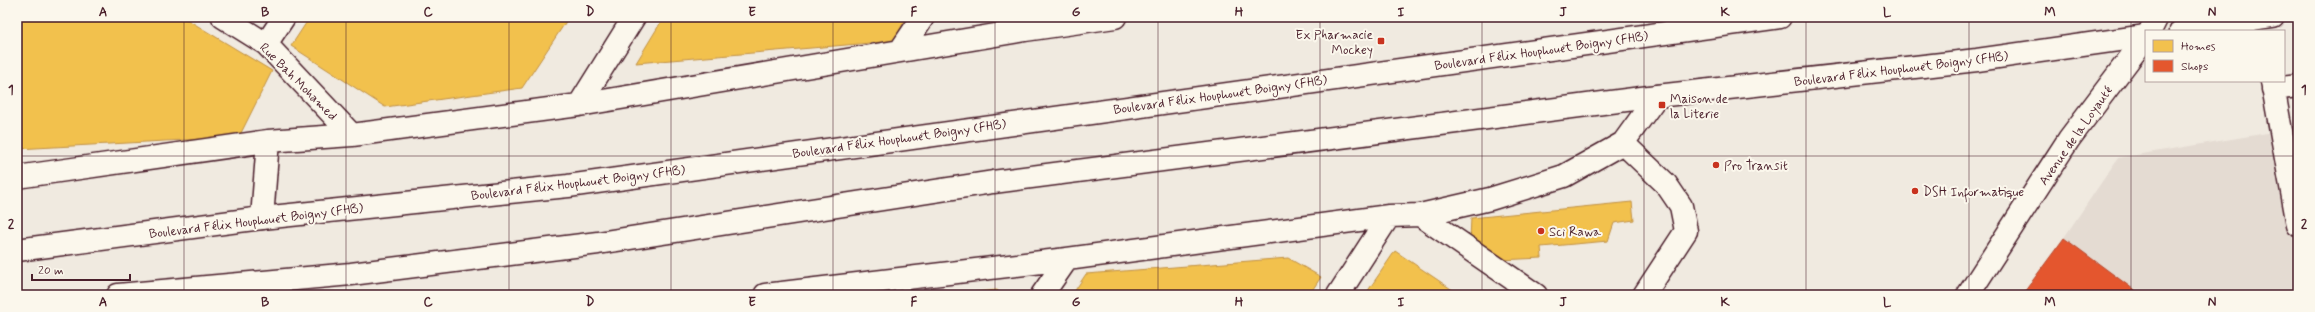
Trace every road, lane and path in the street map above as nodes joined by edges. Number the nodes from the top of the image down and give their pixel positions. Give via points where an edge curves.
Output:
1 (223, 17) edge
2 (284, 17) edge
3 (634, 17) edge
4 (923, 17) edge
5 (1115, 17) edge
6 (1780, 17) edge
7 (2157, 17) edge
8 (2267, 21) edge
9 (1022, 23) edge
10 (2150, 30) edge
11 (2190, 30) edge
12 (2145, 37) edge
13 (2145, 38) edge
14 (266, 44) junction
15 (900, 50) junction
16 (2273, 85) edge
17 (2298, 86) edge
18 (1657, 96) junction
19 (579, 105) junction
20 (352, 135) junction
21 (268, 141) junction
22 (1623, 144) junction
23 (17, 177) edge
24 (1420, 215) junction
25 (1389, 216) junction
26 (262, 218) junction
27 (2298, 225) edge
28 (17, 250) edge
29 (1067, 259) junction
30 (118, 295) edge
31 (765, 295) edge
32 (1042, 295) edge
33 (1338, 295) edge
34 (1536, 295) edge
35 (1644, 295) edge
36 (1968, 295) edge

1 - 14 main road, Rue Bah Mohamed
2 - 14 main road
3 - 19 main road
4 - 15 main road
5 - 9 main road
6 - 26 main road, Boulevard Félix Houphouët Boigny (FHB) via 568,186
7 - 10 main road
8 - 11 main road
9 - 15 main road
12 - 18 main road, Boulevard Félix Houphouët Boigny (FHB) via 1977,60
13 - 36 main road, Avenue de la Loyauté via 2069,139
14 - 20 main road, Rue Bah Mohamed
15 - 19 main road
16 - 17 main road
16 - 27 main road
18 - 22 main road
18 - 30 main road, Boulevard Félix Houphouët Boigny (FHB) via 993,182 591,244 351,274
19 - 20 main road
20 - 21 main road
21 - 23 main road
21 - 26 main road
22 - 24 main road via 1564,176 1490,199
22 - 35 main road via 1666,184 1681,206 1686,231
24 - 25 main road
24 - 34 main road
25 - 29 main road
25 - 33 main road
26 - 28 main road, Boulevard Félix Houphouët Boigny (FHB)
29 - 31 main road
29 - 32 main road

